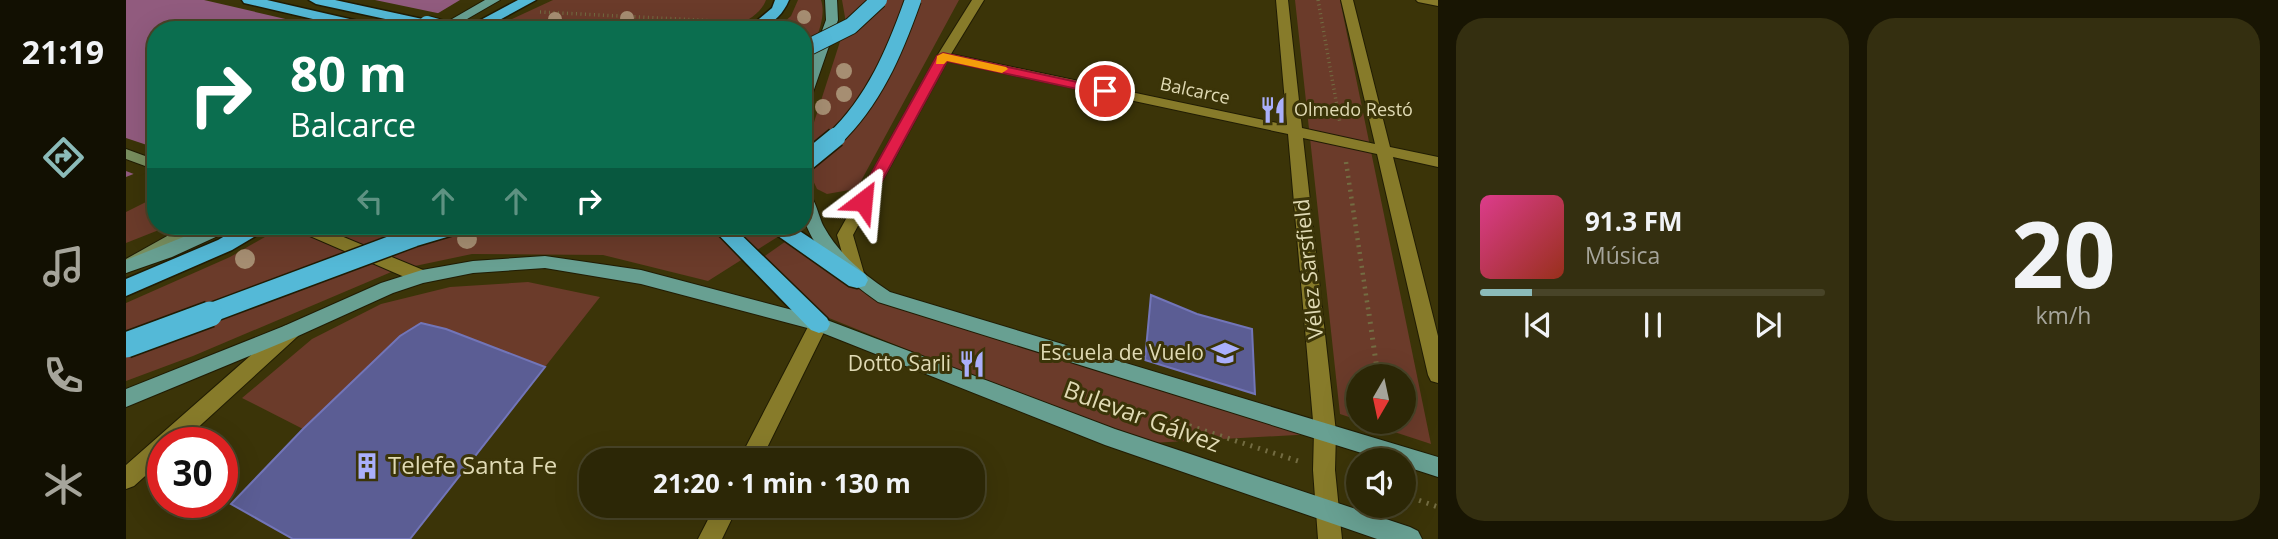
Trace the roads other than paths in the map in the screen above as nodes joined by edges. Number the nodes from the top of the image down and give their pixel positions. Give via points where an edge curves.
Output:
1 (249, 0) edge
2 (316, 0) edge
3 (494, 0) edge
4 (529, 0) edge
5 (782, 0) edge
6 (831, 0) edge
7 (879, 0) edge
8 (913, 0) edge
9 (978, 0) edge
10 (1282, 0) edge
11 (1347, 0) edge
12 (1422, 0) edge
13 (1438, 3) edge
14 (339, 21) edge
15 (407, 21) edge
16 (447, 21) edge
17 (487, 21) edge
18 (759, 21) edge
19 (812, 46) edge
20 (943, 56) junction
21 (812, 76) edge
22 (1294, 132) junction
23 (1382, 150) junction
24 (126, 154) edge
25 (812, 158) edge
26 (147, 162) edge
27 (1438, 162) edge
28 (812, 224) edge
29 (181, 235) edge
30 (205, 235) edge
31 (242, 235) edge
32 (323, 235) edge
33 (421, 235) edge
34 (729, 235) edge
35 (791, 235) edge
36 (126, 267) edge
37 (422, 277) junction
38 (857, 279) junction
39 (126, 288) edge
40 (819, 324) junction
41 (291, 331) junction
42 (126, 345) edge
43 (1438, 375) edge
44 (126, 398) edge
45 (183, 427) edge
46 (1325, 432) junction
47 (756, 448) edge
48 (147, 460) edge
49 (1438, 467) edge
50 (126, 479) edge
51 (1327, 513) junction
52 (721, 518) edge
53 (710, 539) edge
54 (1330, 539) edge
55 (1410, 539) edge

1 - 14 highway
2 - 15 highway
3 - 16 main road
4 - 17 highway
5 - 18 highway via 778,10
6 - 21 main road via 832,20
7 - 19 highway, bridge via 851,26
8 - 25 highway, bridge via 865,107
9 - 20 street
10 - 22 street, Vélez Sarsfield
11 - 23 street
12 - 13 street
20 - 22 street, Balcarce
20 - 38 street via 845,235
22 - 23 street, Balcarce
22 - 46 street, Vélez Sarsfield
23 - 27 street, Balcarce
23 - 43 street
24 - 26 main road
28 - 38 main road, Bulevar Gálvez
29 - 36 main road
30 - 36 main road
31 - 39 highway
32 - 37 street
33 - 42 highway, bridge
34 - 40 highway
35 - 38 highway
37 - 40 main road, Bulevar Gálvez via 508,263 590,267
37 - 41 main road, Bulevar Gálvez
38 - 46 main road, Bulevar Gálvez via 884,297 921,310
40 - 47 street
40 - 51 main road, Bulevar Gálvez via 1113,438
41 - 44 main road, Bulevar Gálvez
41 - 45 street
46 - 49 main road, Bulevar Gálvez
46 - 51 street, Vélez Sarsfield
48 - 50 street
51 - 54 street, Vélez Sarsfield
51 - 55 main road, Bulevar Gálvez
52 - 53 street

